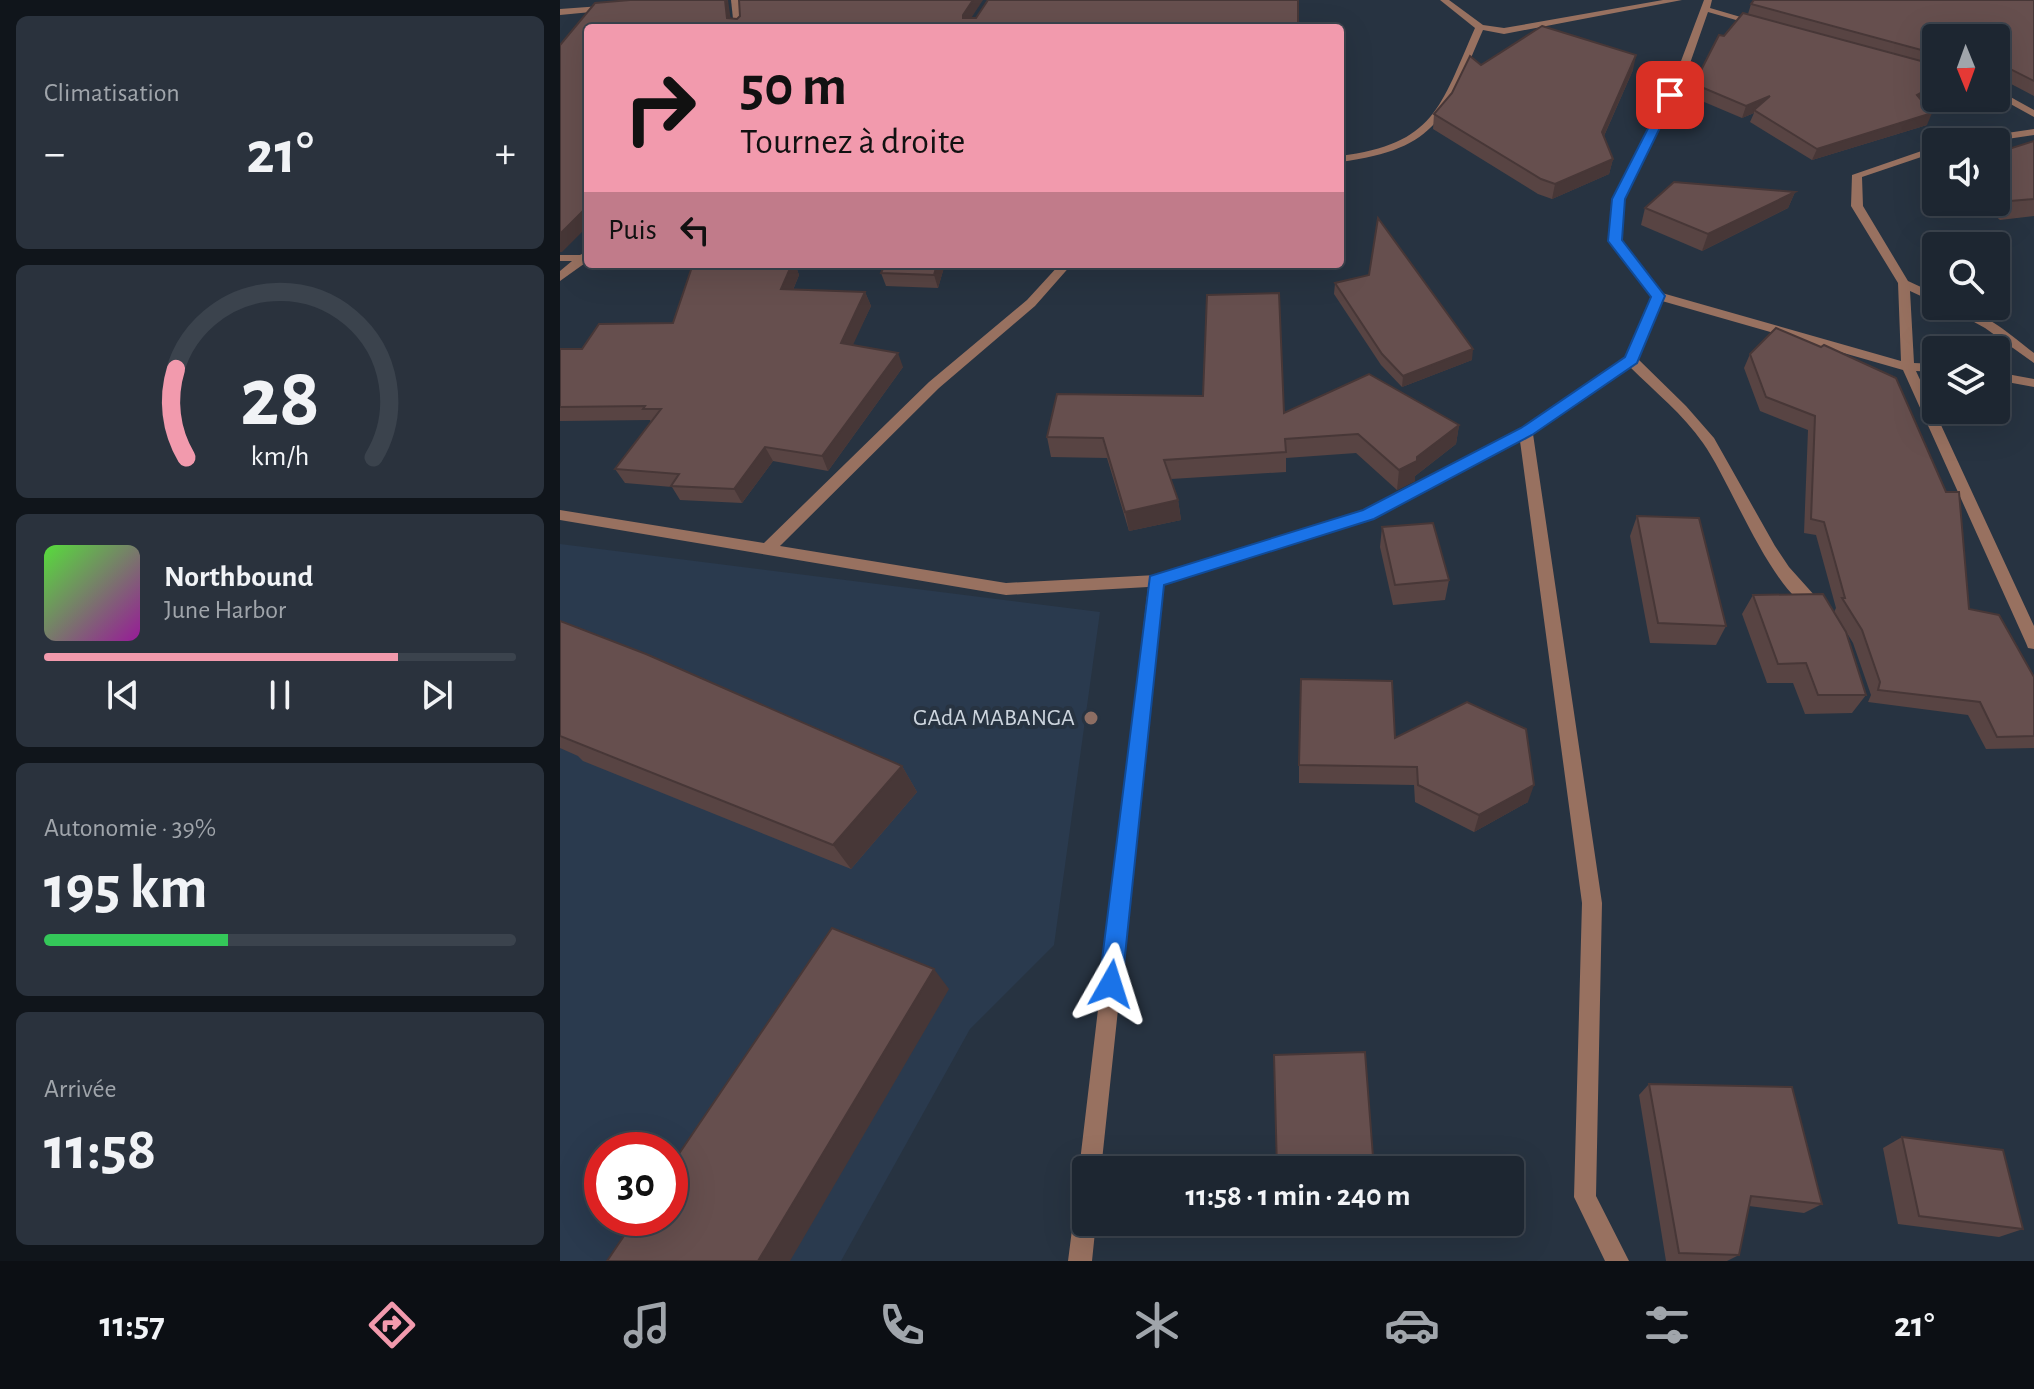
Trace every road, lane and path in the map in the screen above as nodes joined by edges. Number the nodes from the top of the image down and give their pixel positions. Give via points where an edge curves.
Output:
1 (735, 0) edge
2 (1444, 0) edge
3 (1678, 0) edge
4 (1707, 4) edge
5 (628, 6) edge
6 (560, 12) edge
7 (738, 24) edge
8 (1767, 26) edge
9 (1480, 27) junction
10 (2010, 94) edge
11 (2010, 99) edge
12 (2034, 99) edge
13 (2034, 114) edge
14 (2034, 132) edge
15 (2010, 136) edge
16 (1922, 154) edge
17 (1344, 158) edge
18 (584, 257) edge
19 (560, 258) edge
20 (584, 259) edge
21 (1062, 268) edge
22 (560, 277) edge
23 (1904, 283) junction
24 (1922, 292) edge
25 (1658, 296) junction
26 (1979, 320) edge
27 (2034, 359) edge
28 (1631, 360) junction
29 (1908, 367) junction
30 (1922, 368) edge
31 (2010, 379) edge
32 (2034, 383) edge
33 (1526, 432) junction
34 (560, 515) edge
35 (768, 549) junction
36 (1156, 581) junction
37 (1828, 622) edge
38 (2034, 643) edge
39 (1092, 1156) edge
40 (1083, 1236) edge
41 (1080, 1261) edge
42 (1617, 1261) edge

1 - 7 street
2 - 9 street
3 - 9 street via 1528,29
4 - 8 street
4 - 25 street via 1683,69 1618,199 1615,241
5 - 6 street
9 - 17 street via 1439,116 1417,139
10 - 12 street
11 - 13 street
14 - 15 street
16 - 23 street via 1857,175 1857,206
18 - 19 street
20 - 22 street
21 - 35 street via 1031,303 934,385
23 - 24 street
23 - 29 street
25 - 28 street
25 - 29 street
26 - 27 street
28 - 33 street
28 - 37 street via 1707,438 1784,576
29 - 30 street
29 - 38 street
31 - 32 street
33 - 36 street via 1369,514
33 - 42 street via 1592,903 1585,1197
34 - 35 street
35 - 36 street via 1006,589
36 - 39 street
40 - 41 street

